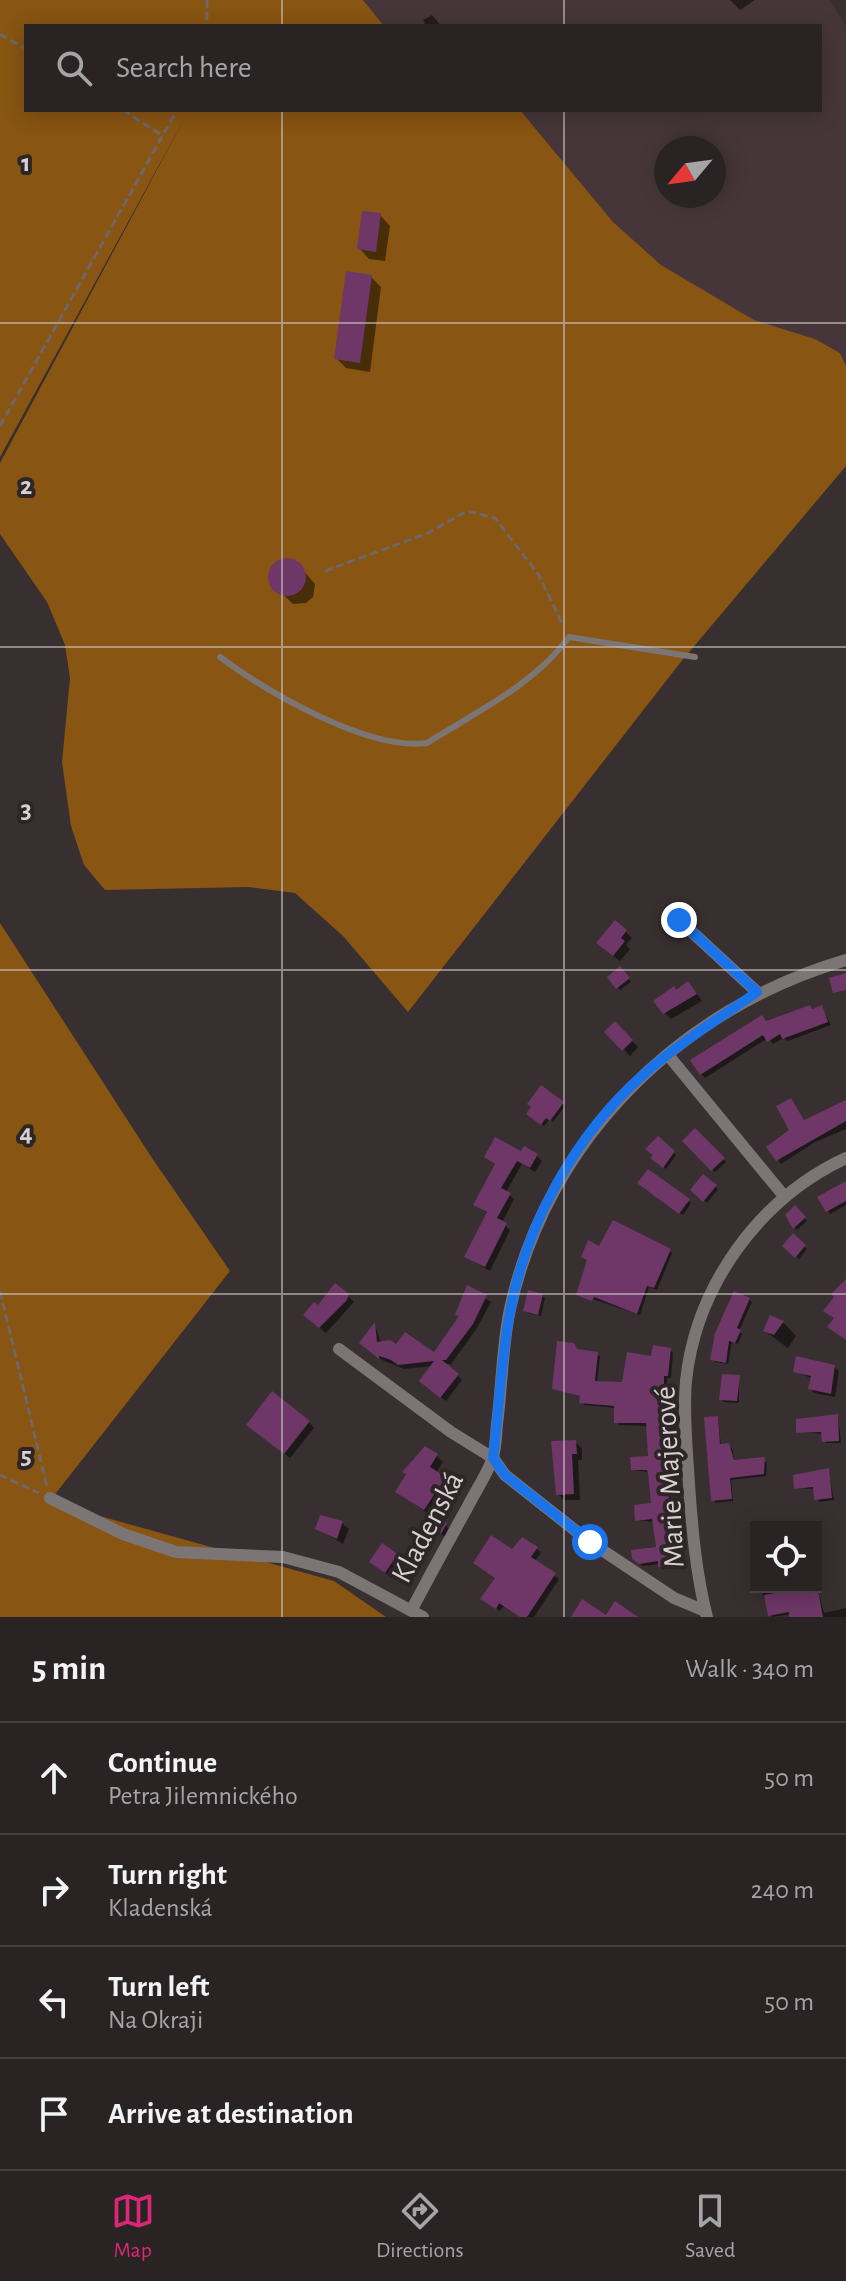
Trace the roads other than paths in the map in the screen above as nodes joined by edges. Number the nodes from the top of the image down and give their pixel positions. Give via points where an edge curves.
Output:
1 (220, 657) dead end
2 (695, 657) dead end
3 (679, 920) dead end
4 (846, 960) edge
5 (757, 992) junction
6 (668, 1055) junction
7 (846, 1158) edge
8 (784, 1196) junction
9 (339, 1349) dead end
10 (493, 1458) junction
11 (50, 1498) road end
12 (417, 1613) edge
13 (706, 1614) edge

1 - 2 lane via 263,689 382,741 407,745 427,743 532,676 569,637
3 - 5 street
4 - 5 street, Kladenská
5 - 6 street, Kladenská
6 - 8 street
6 - 10 street, Kladenská via 607,1112 551,1194 530,1241 510,1310
7 - 8 street, Marie Majerové
8 - 13 street, Marie Majerové via 727,1264 692,1349 685,1427
9 - 10 street
10 - 12 street, Kladenská
10 - 13 street via 505,1475 590,1542
11 - 12 street via 123,1534 176,1552 283,1557 339,1572

